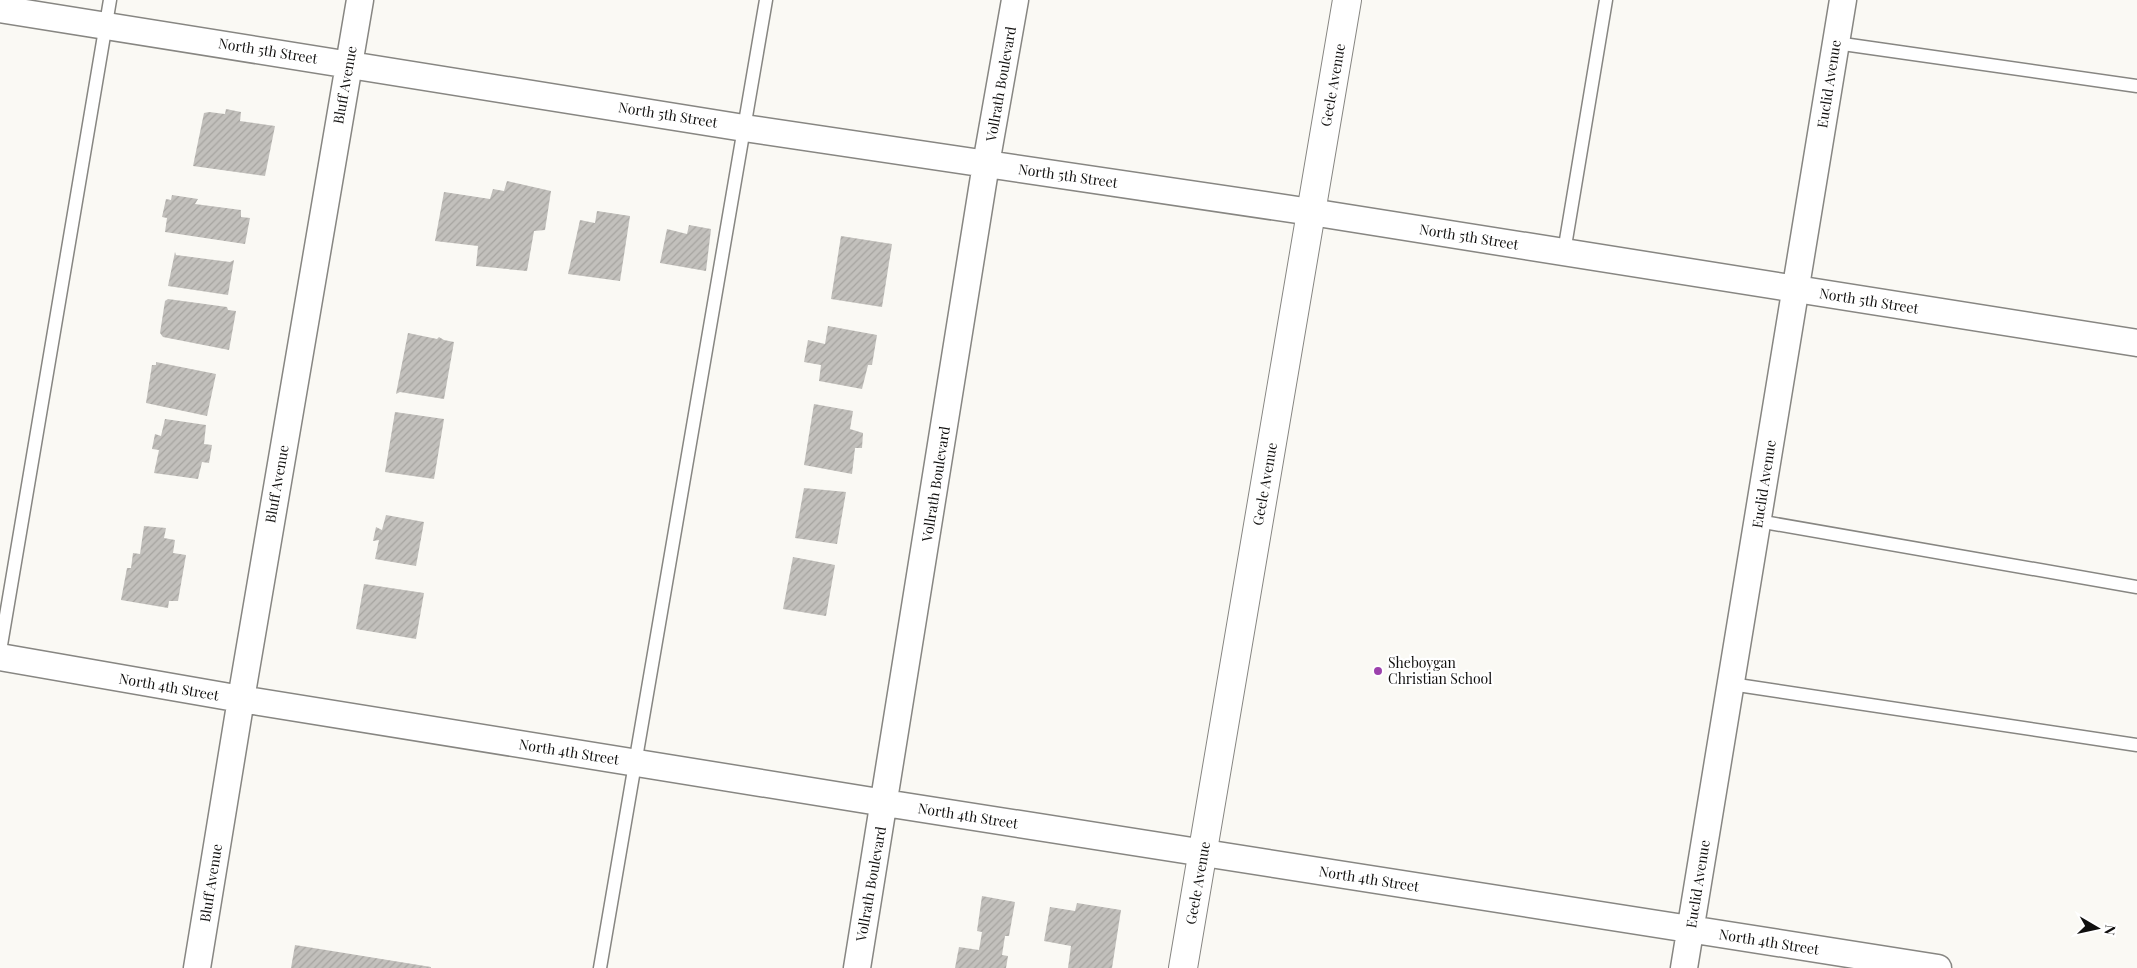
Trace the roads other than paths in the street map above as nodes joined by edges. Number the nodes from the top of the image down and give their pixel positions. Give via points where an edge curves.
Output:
1 (110, 0) edge
2 (360, 0) edge
3 (766, 0) edge
4 (1015, 0) edge
5 (1347, 0) edge
6 (1606, 0) edge
7 (1843, 0) edge
8 (0, 9) edge
9 (106, 26) junction
10 (1836, 43) junction
11 (349, 64) junction
12 (2137, 86) edge
13 (744, 128) junction
14 (986, 164) junction
15 (1311, 212) junction
16 (1564, 252) junction
17 (1796, 290) junction
18 (2137, 343) edge
19 (1758, 521) junction
20 (2137, 587) edge
21 (0, 651) edge
22 (0, 657) edge
23 (1731, 684) junction
24 (241, 700) junction
25 (2137, 745) edge
26 (637, 762) junction
27 (885, 803) junction
28 (1203, 853) junction
29 (1691, 930) junction
30 (197, 968) edge
31 (600, 968) edge
32 (857, 968) edge
33 (1183, 968) edge
34 (1684, 968) edge
35 (1938, 968) edge

1 - 9 lane
2 - 11 street, Bluff Avenue
3 - 13 lane
4 - 14 street, Vollrath Boulevard
5 - 15 street, Geele Avenue
6 - 16 lane
7 - 10 street, Euclid Avenue
8 - 9 street, North 5th Street
9 - 11 street, North 5th Street
9 - 21 lane
10 - 12 lane
10 - 17 street, Euclid Avenue
11 - 13 street, North 5th Street
11 - 24 street, Bluff Avenue
13 - 14 street, North 5th Street
13 - 26 lane
14 - 15 street, North 5th Street
14 - 27 street, Vollrath Boulevard
15 - 16 street, North 5th Street
15 - 28 street, Geele Avenue
16 - 17 street, North 5th Street
17 - 18 street, North 5th Street
17 - 19 street, Euclid Avenue
19 - 20 lane
19 - 23 street, Euclid Avenue
22 - 24 street, North 4th Street
23 - 25 lane
23 - 29 street, Euclid Avenue
24 - 26 street, North 4th Street
24 - 30 street, Bluff Avenue
26 - 27 street, North 4th Street
26 - 31 lane
27 - 28 street, North 4th Street
27 - 32 street, Vollrath Boulevard
28 - 29 street, North 4th Street
28 - 33 street, Geele Avenue
29 - 34 street, Euclid Avenue
29 - 35 street, North 4th Street

